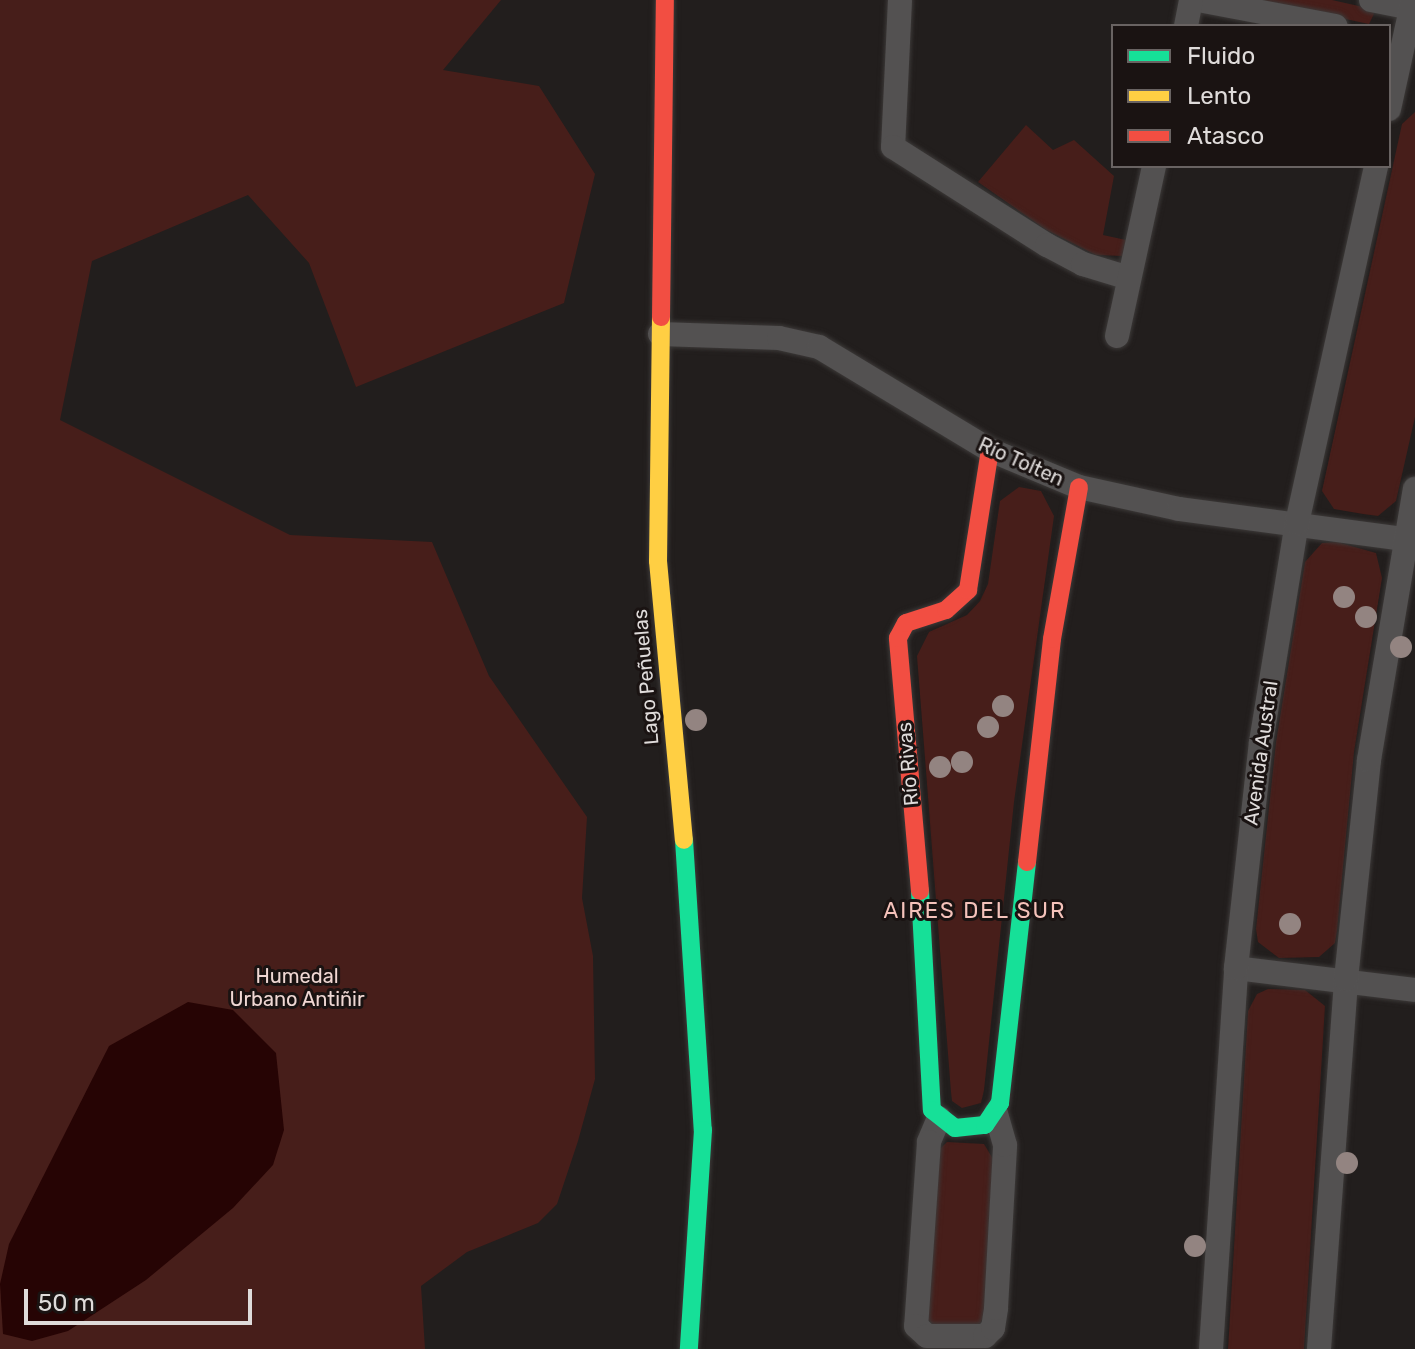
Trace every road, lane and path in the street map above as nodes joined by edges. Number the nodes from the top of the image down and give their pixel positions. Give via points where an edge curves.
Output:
1 (665, 0) edge
2 (900, 0) edge
3 (1191, 0) edge
4 (1198, 0) edge
5 (1371, 0) edge
6 (1412, 4) edge
7 (1186, 24) edge
8 (1325, 24) edge
9 (1402, 52) edge
10 (1391, 100) edge
11 (1154, 168) edge
12 (1376, 168) edge
13 (1129, 278) junction
14 (660, 334) junction
15 (1117, 336) dead end
16 (990, 450) junction
17 (1079, 487) junction
18 (1415, 489) edge
19 (1297, 523) junction
20 (1404, 539) junction
21 (1236, 968) junction
22 (1346, 979) junction
23 (1415, 990) edge
24 (996, 1113) junction
25 (939, 1118) junction
26 (689, 1349) edge
27 (1211, 1349) edge
28 (1319, 1349) edge

1 - 14 street, Lago Peñuelas
2 - 13 street via 893,147 1047,245 1083,264
3 - 7 street
4 - 8 street
5 - 6 street
6 - 9 street
9 - 10 street
11 - 13 street
12 - 19 street, Avenida Austral
13 - 15 street
14 - 16 street, Río Tolten via 779,338 819,347
14 - 26 street, Lago Peñuelas via 658,561 697,985 703,1130
16 - 17 street, Río Tolten
16 - 25 street, Río Rivas via 968,590 946,610 906,623 898,638 932,1110
17 - 19 street, Río Tolten via 1179,509
17 - 24 street, Río Rivas via 1052,639
18 - 20 street
19 - 20 street, Río Tolten
19 - 21 street, Avenida Austral via 1261,742
20 - 22 street via 1369,760
21 - 22 street
21 - 27 street, Avenida Austral
22 - 23 street
22 - 28 street
24 - 25 street via 977,1129 955,1128
24 - 25 street, Río Rivas via 1005,1145 996,1308 993,1328 985,1336 927,1336 916,1326 929,1142

